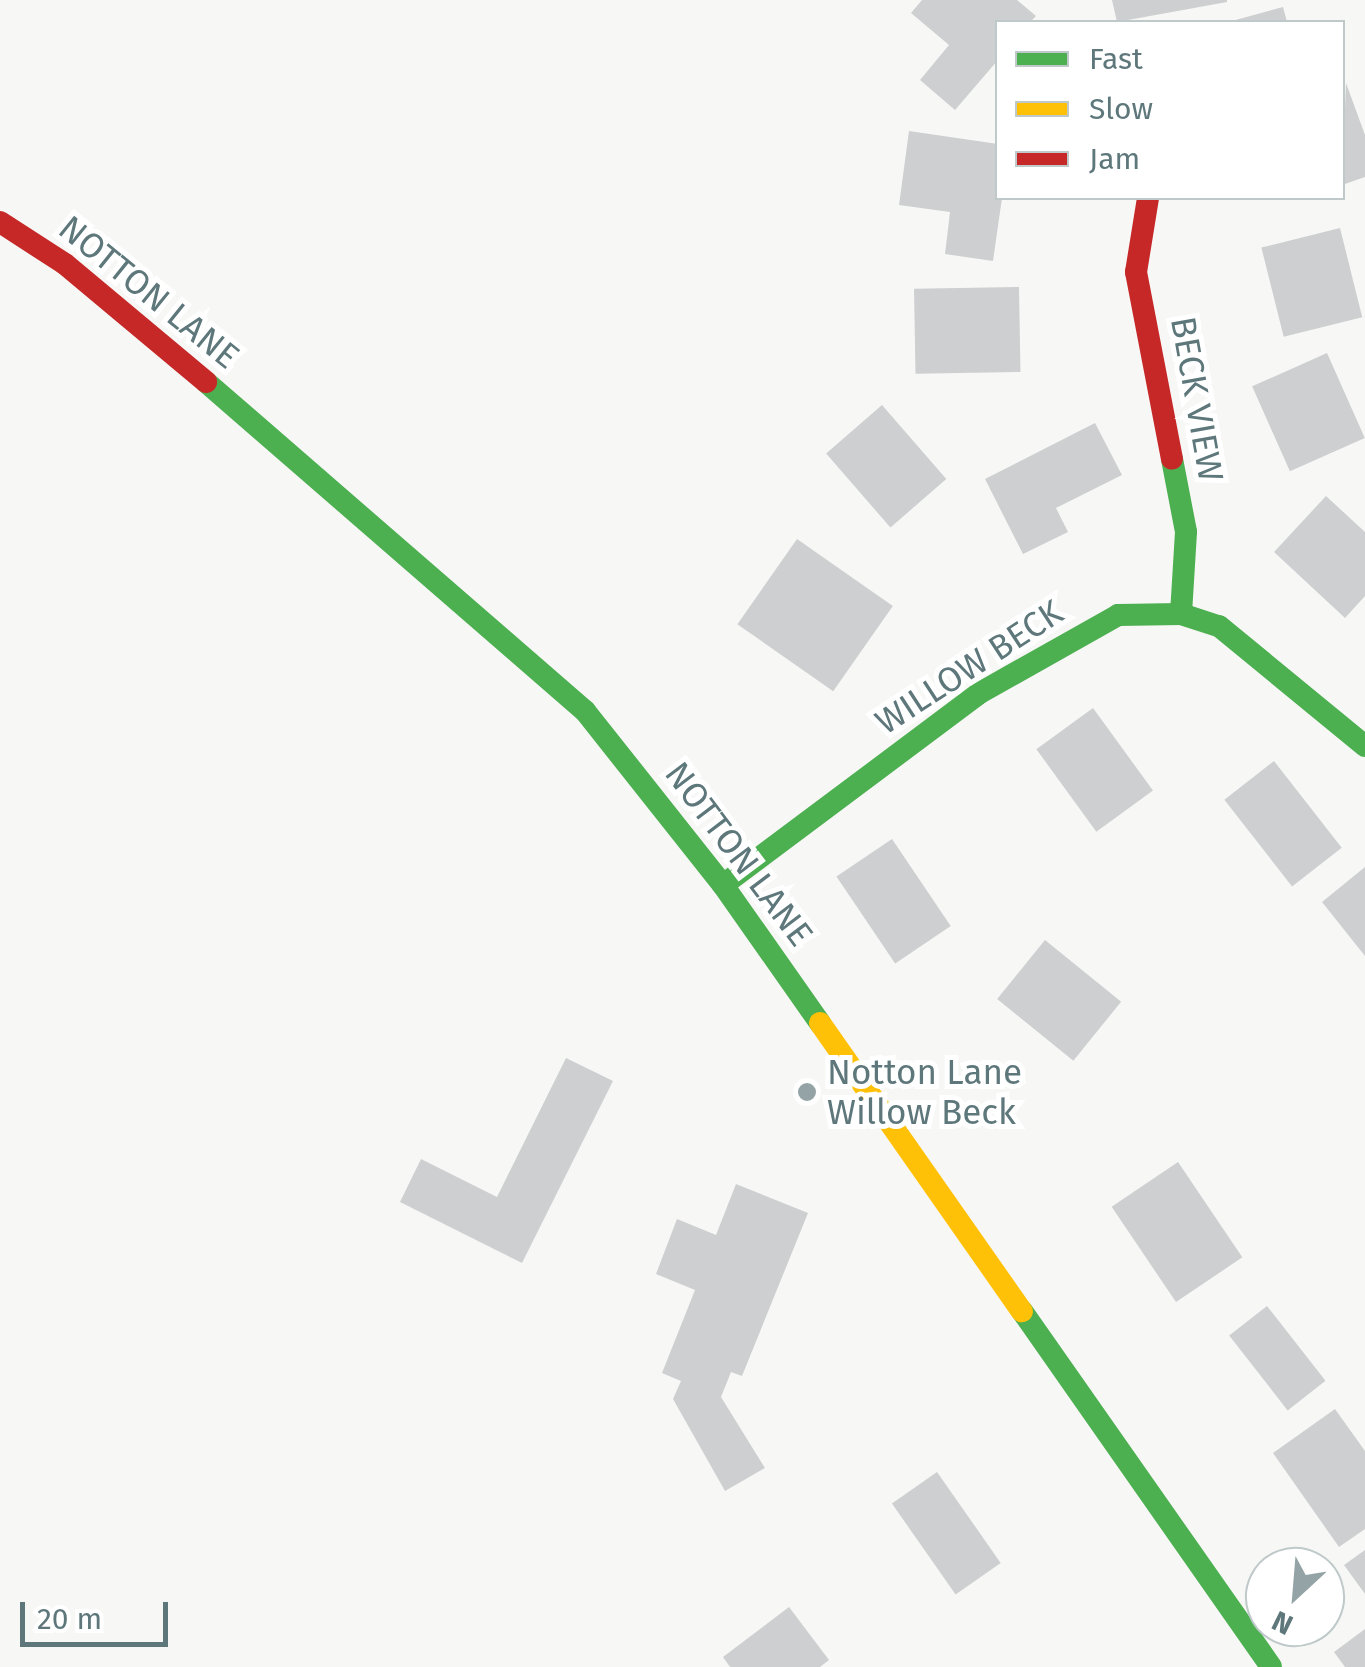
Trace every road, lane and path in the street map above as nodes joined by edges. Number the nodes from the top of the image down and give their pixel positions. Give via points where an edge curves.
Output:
1 (1148, 200) edge
2 (0, 222) edge
3 (1181, 614) junction
4 (1365, 746) edge
5 (723, 885) junction
6 (1270, 1667) edge

1 - 3 street, BECK VIEW via 1136,272 1186,532
2 - 5 street, NOTTON LANE via 65,264 366,514 585,711
3 - 4 street, WILLOW BECK via 1219,626
3 - 5 street, WILLOW BECK via 1118,615 1047,649
5 - 6 street, NOTTON LANE

